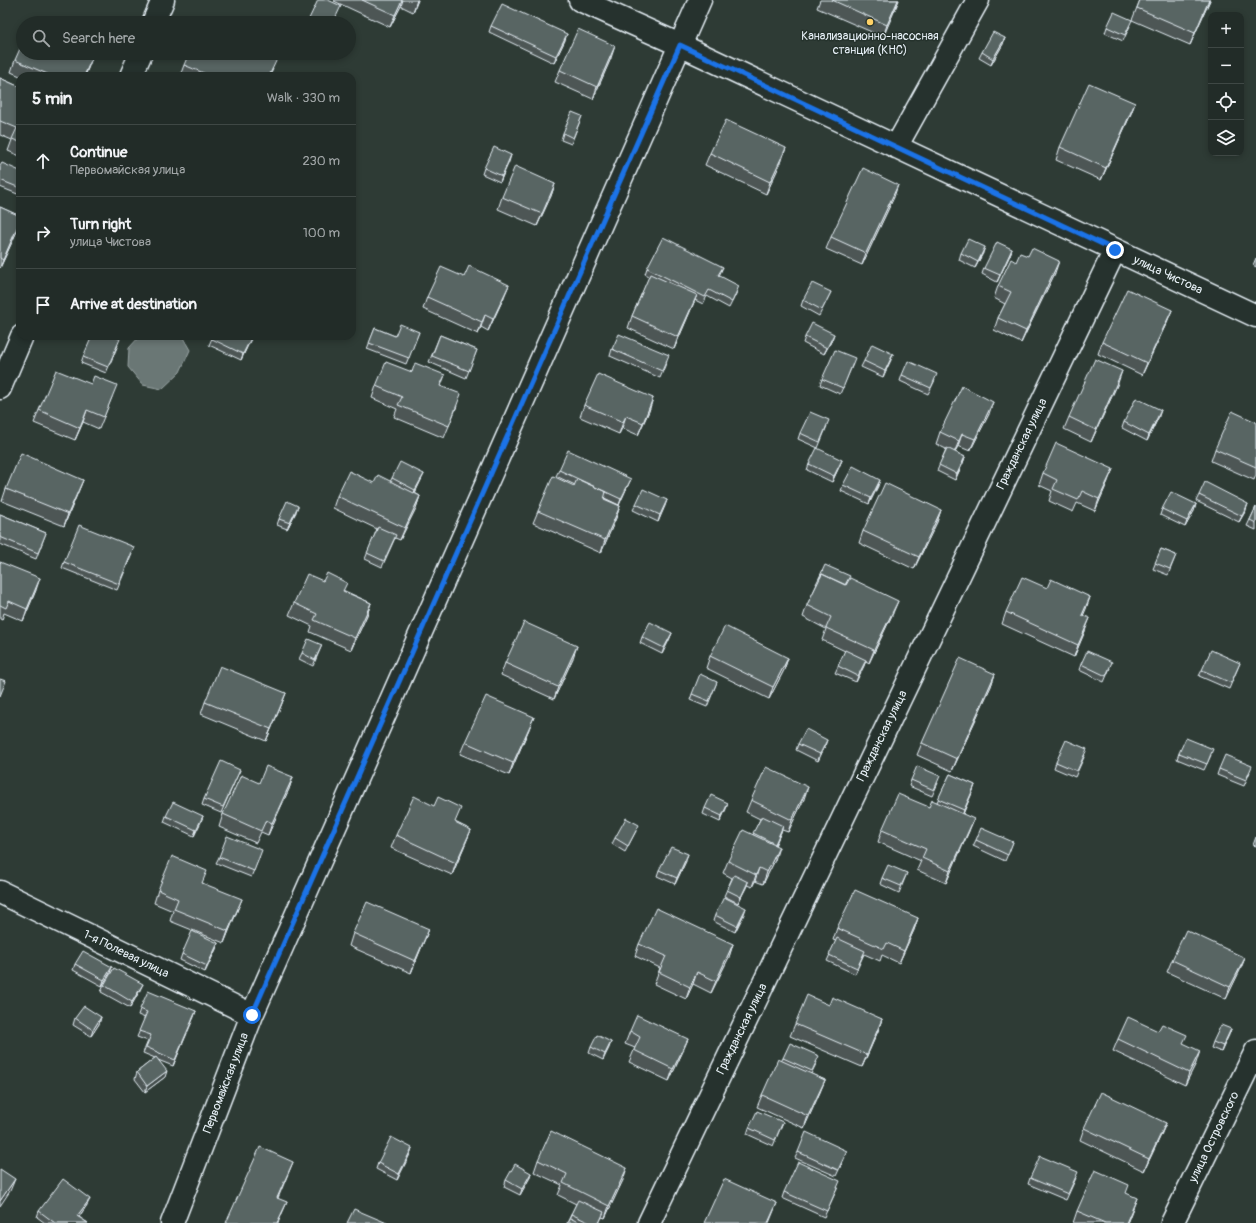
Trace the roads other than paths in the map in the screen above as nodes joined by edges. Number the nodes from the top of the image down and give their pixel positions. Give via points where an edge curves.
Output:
1 (163, 0) edge
2 (580, 0) edge
3 (700, 0) edge
4 (978, 0) edge
5 (156, 16) edge
6 (680, 45) junction
7 (138, 60) edge
8 (133, 72) edge
9 (896, 147) junction
10 (1115, 250) junction
11 (1256, 316) edge
12 (20, 340) edge
13 (0, 388) edge
14 (0, 892) edge
15 (252, 1015) junction
16 (1256, 1051) edge
17 (172, 1223) edge
18 (649, 1223) edge
19 (1172, 1223) edge

1 - 5 street
2 - 6 street, улица Чистова
3 - 6 street, Первомайская улица
4 - 9 street
6 - 9 street, улица Чистова
6 - 15 street, Первомайская улица
7 - 8 street
9 - 10 street, улица Чистова
10 - 11 street, улица Чистова
10 - 18 street, Гражданская улица
12 - 13 street
14 - 15 street, 1-я Полевая улица
15 - 17 street, Первомайская улица
16 - 19 street, улица Островского

